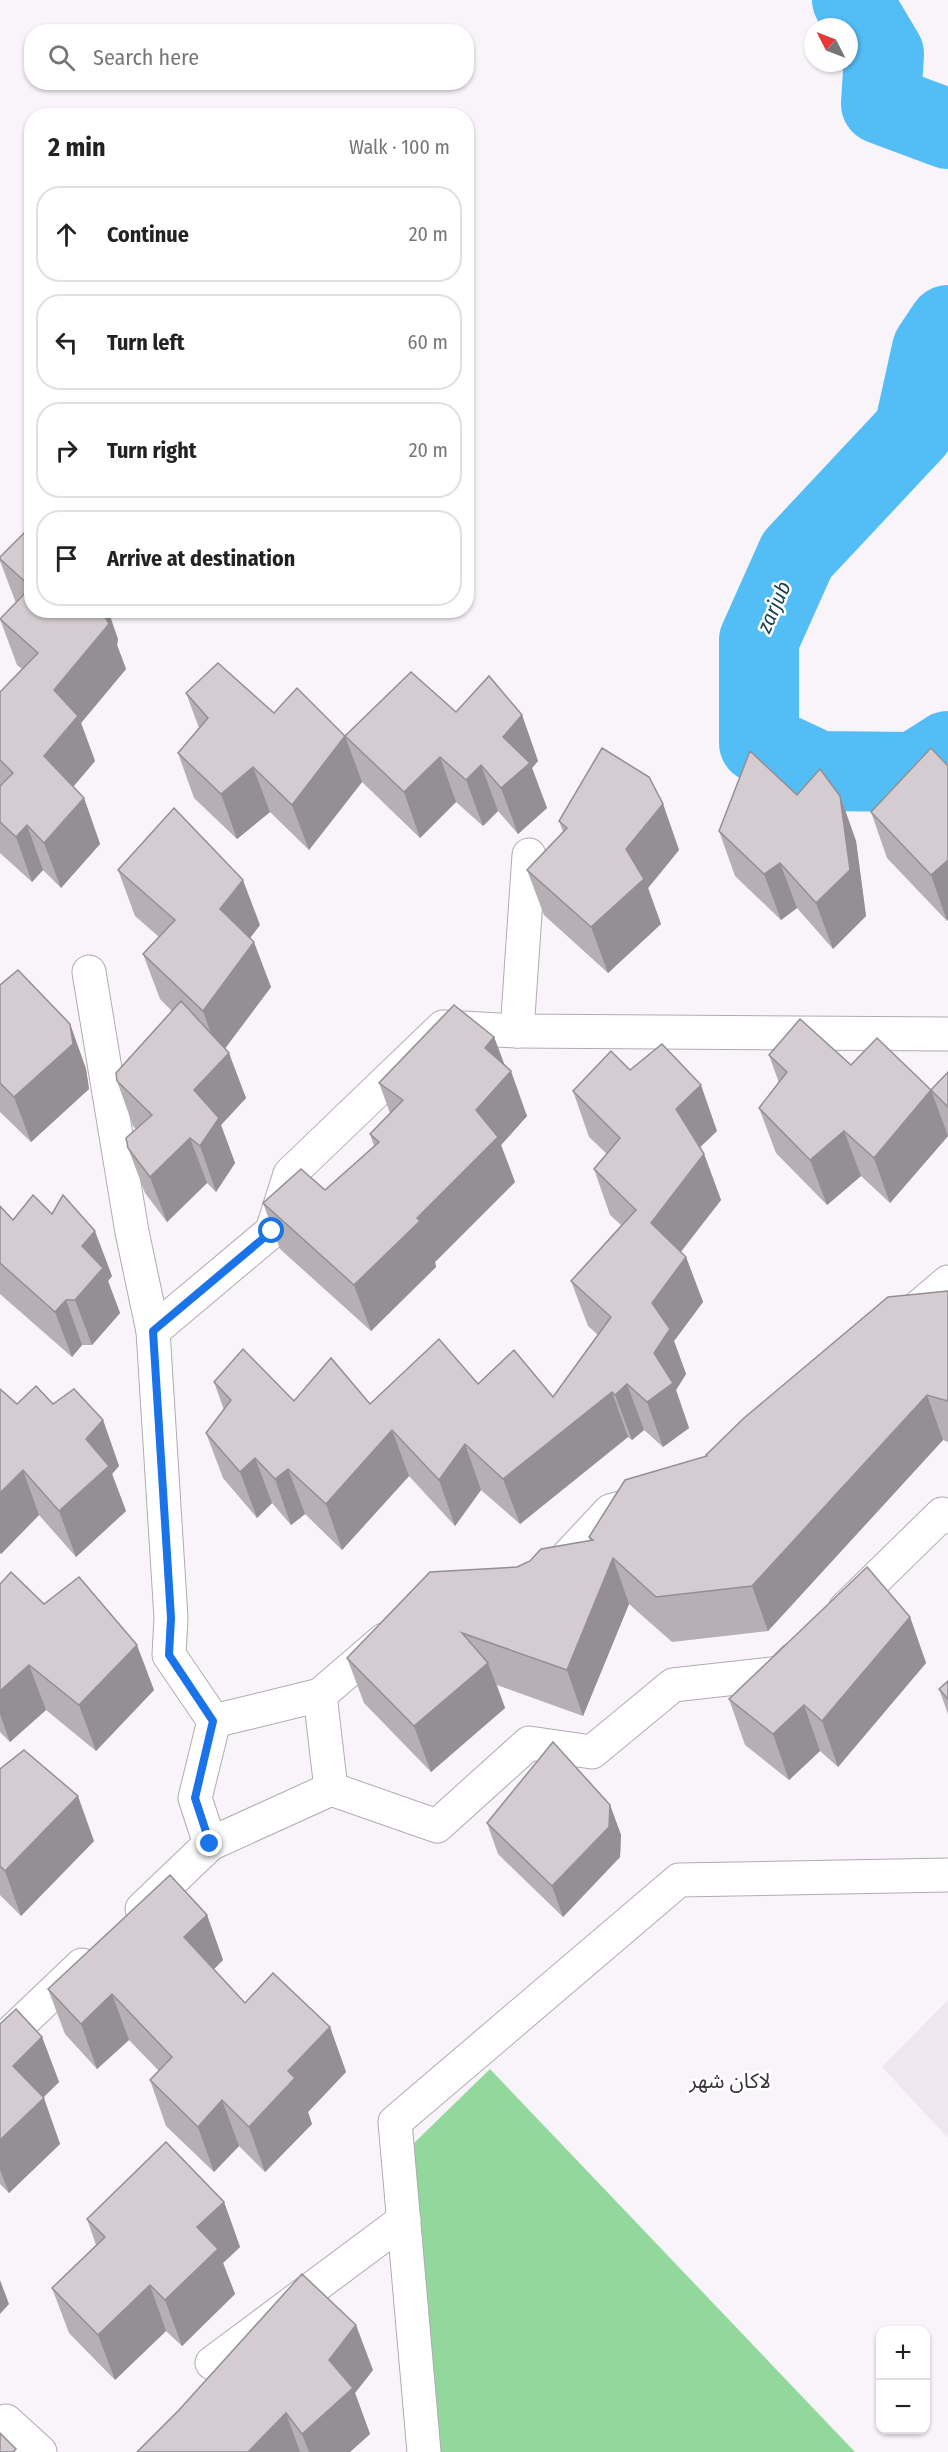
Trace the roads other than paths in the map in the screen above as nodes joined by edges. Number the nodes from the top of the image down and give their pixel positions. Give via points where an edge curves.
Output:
1 (529, 855) dead end
2 (89, 972) dead end
3 (517, 1031) junction
4 (948, 1034) edge
5 (948, 1282) edge
6 (153, 1331) junction
7 (874, 1344) edge
8 (665, 1495) edge
9 (948, 1517) edge
10 (533, 1594) edge
11 (406, 1622) edge
12 (320, 1695) junction
13 (213, 1721) junction
14 (331, 1789) junction
15 (210, 1844) junction
16 (948, 1875) edge
17 (0, 2043) edge
18 (404, 2220) junction
19 (212, 2363) dead end
20 (6, 2421) dead end
21 (422, 2450) edge
22 (40, 2452) edge

1 - 3 street
2 - 6 street via 132,1232
3 - 4 street
3 - 6 street via 443,1027 291,1174 272,1231
5 - 7 street
6 - 13 street via 171,1618 169,1655
8 - 10 street via 610,1511
9 - 14 street via 942,1514 780,1673 672,1685 592,1752 529,1743 437,1826
11 - 12 street
12 - 13 street
12 - 14 street
13 - 15 street via 195,1798
14 - 15 street
15 - 17 street
16 - 18 street via 679,1880 395,2122
18 - 19 street
18 - 21 street
20 - 22 street

